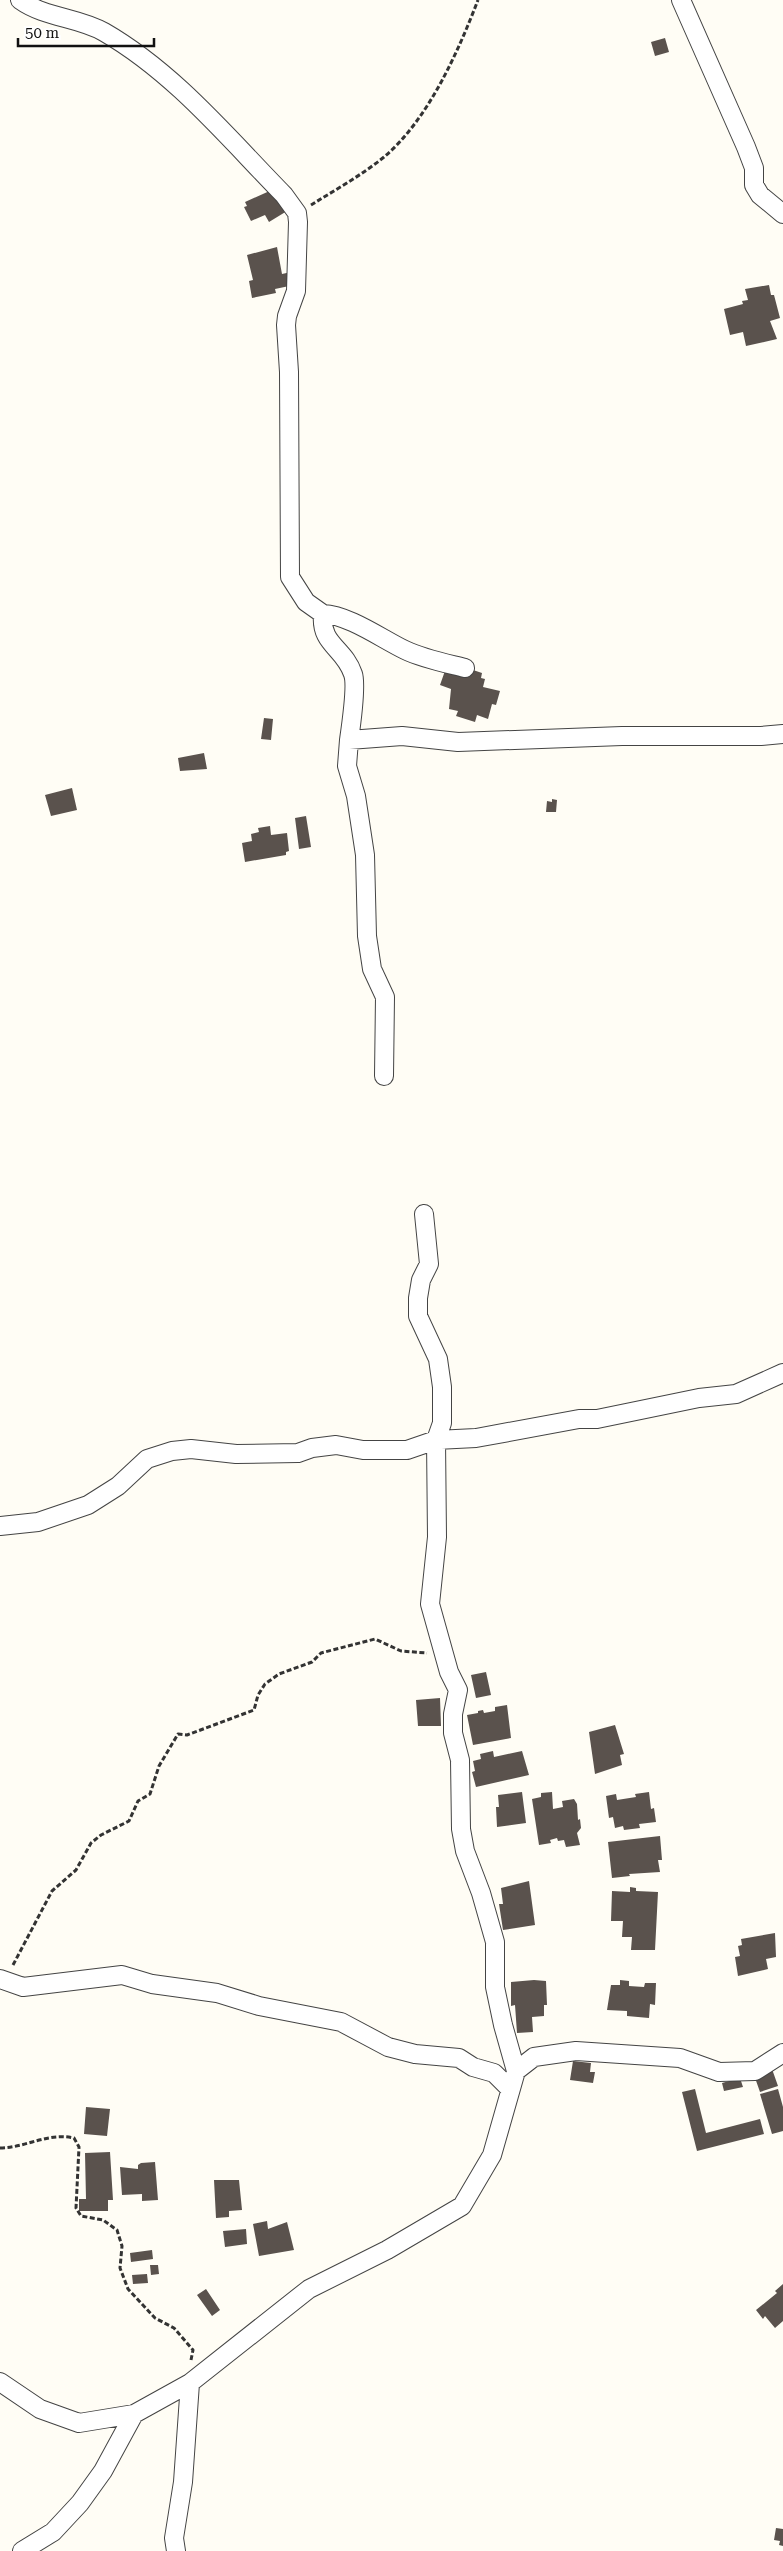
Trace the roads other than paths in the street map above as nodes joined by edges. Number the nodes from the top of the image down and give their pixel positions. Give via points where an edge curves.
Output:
1 (20, 0) edge
2 (681, 0) edge
3 (783, 214) edge
4 (324, 614) junction
5 (465, 668) dead end
6 (783, 734) edge
7 (349, 740) junction
8 (384, 1076) dead end
9 (424, 1214) dead end
10 (783, 1373) edge
11 (436, 1440) junction
12 (0, 1526) edge
13 (0, 1979) edge
14 (783, 2053) edge
15 (516, 2071) junction
16 (510, 2089) junction
17 (0, 2382) edge
18 (190, 2383) junction
19 (134, 2414) junction
20 (22, 2551) edge
21 (176, 2551) edge

1 - 4 street via 38,10 86,23 143,57 190,98 284,195 297,213 296,291 286,325 290,578 306,602
2 - 3 street via 746,147 754,168 754,185 760,195
4 - 5 street via 345,620 433,661
4 - 7 street via 322,628 354,675
6 - 7 street via 458,742 402,736
7 - 8 street via 347,766 356,796 365,855 367,936 372,969 385,998
9 - 11 street via 429,1264 419,1289 418,1316 438,1359 442,1423
10 - 11 street via 736,1394 700,1398 597,1420 578,1419 476,1438
11 - 12 street via 407,1450 362,1450 336,1445 298,1453 228,1453 191,1448 172,1451 148,1459 118,1486 88,1504 38,1522
11 - 15 street via 437,1536 430,1604 449,1672 458,1690 452,1714 460,1760 461,1829 495,1942 495,1988
13 - 16 street via 24,1987 122,1975 152,1984 216,1994 341,2022 388,2047 415,2054 459,2058 473,2067 494,2073
14 - 15 street via 755,2071 719,2072 680,2058 576,2051 534,2056
15 - 16 street
16 - 18 street via 492,2155 462,2206 387,2250 309,2289
17 - 19 street via 40,2409 79,2423
18 - 19 street
18 - 21 street via 183,2482 174,2538
19 - 20 street via 103,2471 80,2503 53,2532

